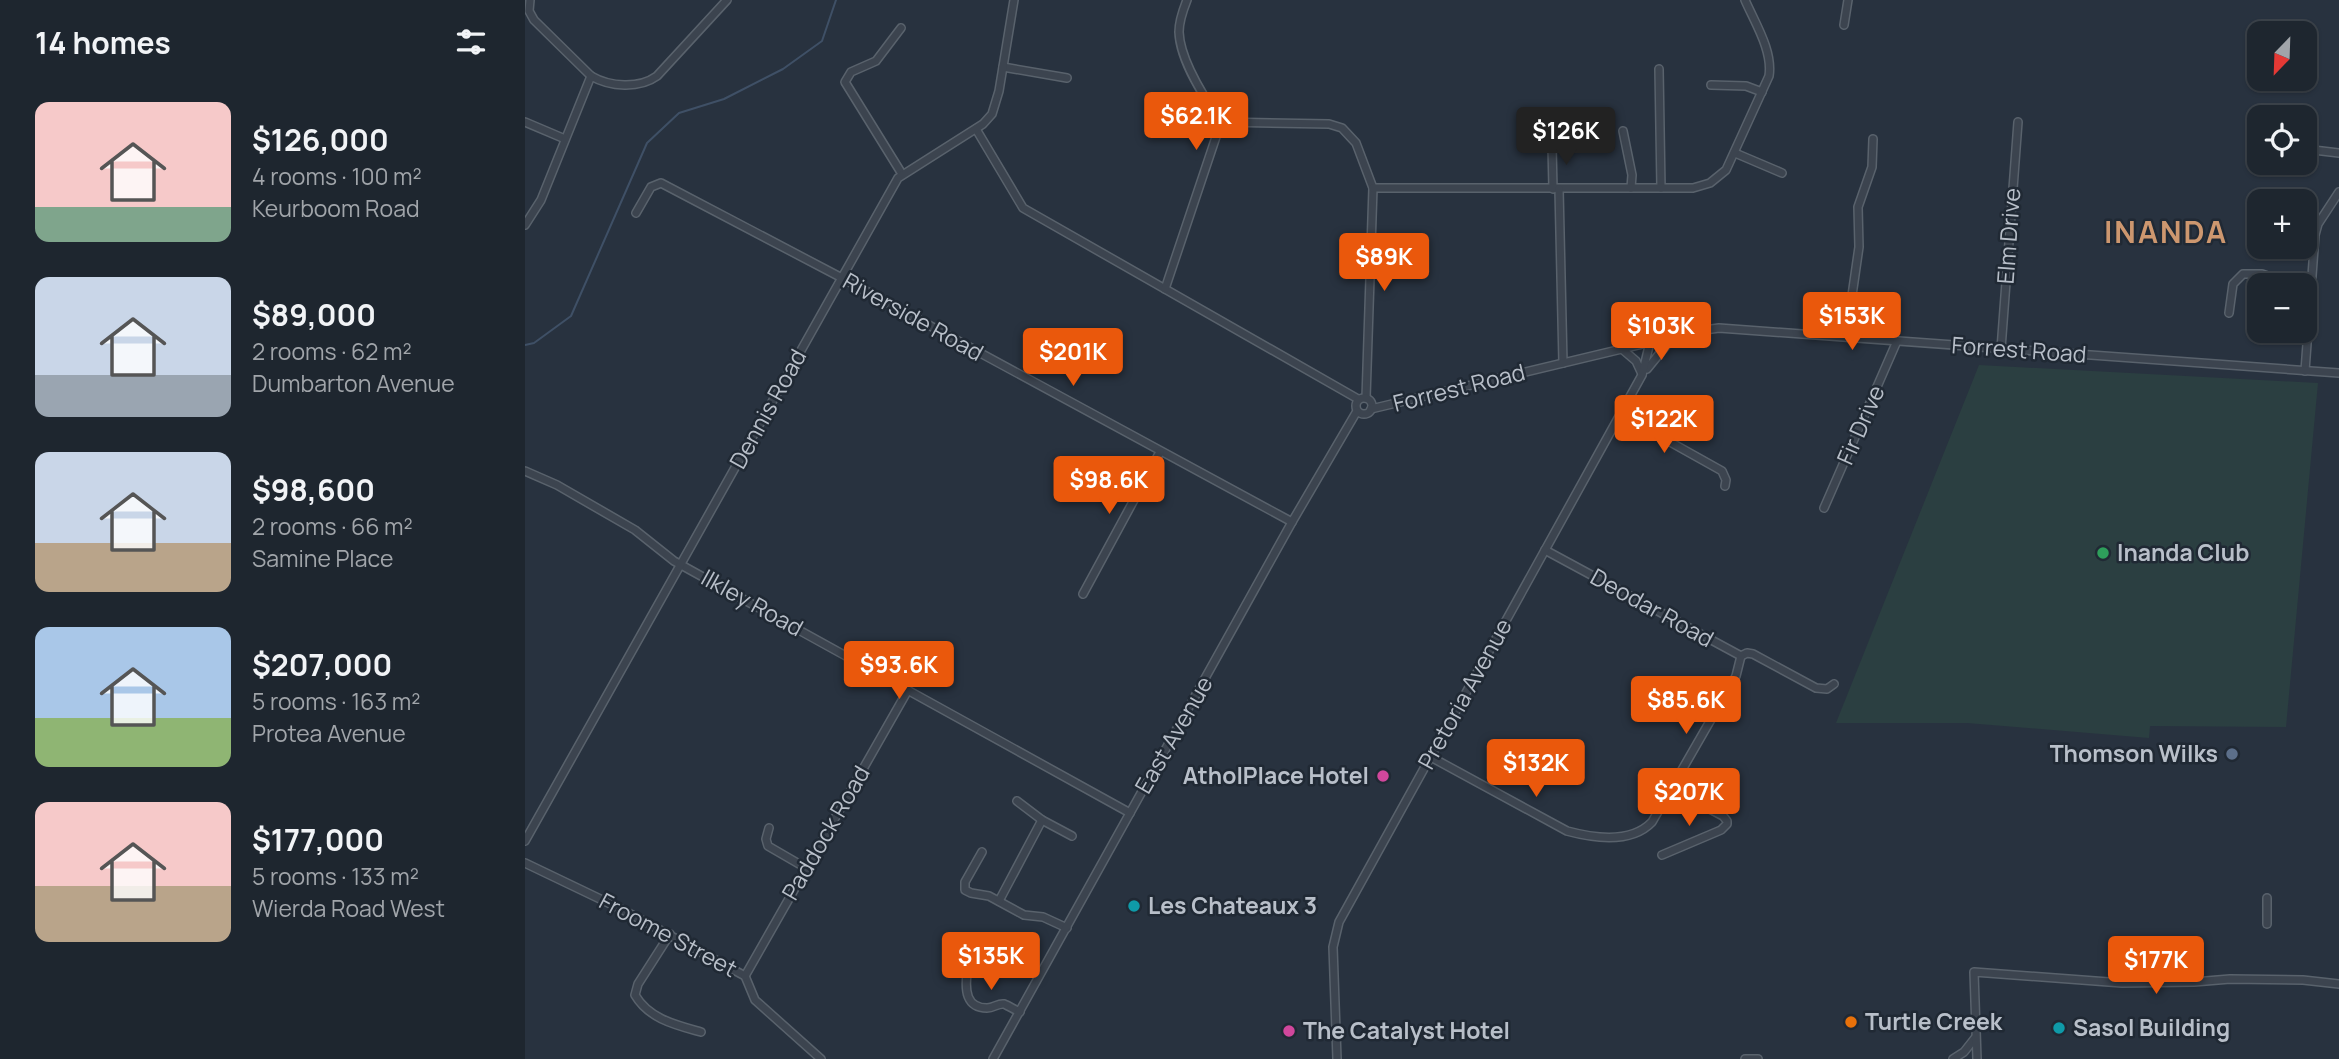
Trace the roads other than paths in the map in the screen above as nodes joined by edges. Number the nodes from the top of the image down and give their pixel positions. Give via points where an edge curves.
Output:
1 (530, 0) edge
2 (727, 0) edge
3 (1014, 0) edge
4 (1187, 0) edge
5 (1745, 0) edge
6 (1848, 0) edge
7 (1844, 25) dead end
8 (901, 28) dead end
9 (1003, 67) junction
10 (1659, 69) dead end
11 (591, 76) junction
12 (1067, 78) dead end
13 (1711, 85) dead end
14 (1762, 92) junction
15 (525, 122) edge
16 (1221, 122) junction
17 (2018, 122) dead end
18 (976, 129) junction
19 (1623, 131) dead end
20 (565, 139) junction
21 (1873, 139) dead end
22 (1552, 146) dead end
23 (2317, 150) edge
24 (1735, 153) junction
25 (2339, 153) edge
26 (1782, 173) dead end
27 (902, 174) junction
28 (1373, 188) junction
29 (1631, 188) junction
30 (1661, 188) junction
31 (1556, 189) junction
32 (2339, 192) edge
33 (636, 213) dead end
34 (525, 225) edge
35 (2311, 273) edge
36 (2247, 274) edge
37 (842, 278) junction
38 (1165, 289) junction
39 (2229, 313) dead end
40 (1673, 337) junction
41 (1846, 337) junction
42 (1897, 341) junction
43 (1650, 342) junction
44 (2306, 343) edge
45 (1622, 349) junction
46 (2001, 349) junction
47 (1563, 363) junction
48 (2305, 371) junction
49 (2339, 373) edge
50 (1642, 375) junction
51 (1362, 398) junction
52 (1371, 409) junction
53 (1357, 411) junction
54 (1621, 414) junction
55 (1160, 452) junction
56 (525, 471) edge
57 (1725, 486) dead end
58 (1824, 508) dead end
59 (1292, 523) junction
60 (1545, 550) junction
61 (681, 565) junction
62 (1083, 594) dead end
63 (1741, 656) junction
64 (1834, 684) dead end
65 (908, 690) junction
66 (1429, 756) junction
67 (1672, 789) junction
68 (1017, 801) dead end
69 (1130, 813) junction
70 (1042, 820) junction
71 (769, 828) dead end
72 (1072, 836) dead end
73 (525, 841) edge
74 (982, 852) dead end
75 (1663, 855) dead end
76 (525, 863) edge
77 (806, 868) junction
78 (2267, 898) dead end
79 (999, 901) junction
80 (2267, 923) dead end
81 (1067, 928) junction
82 (670, 934) junction
83 (967, 974) dead end
84 (745, 976) junction
85 (2339, 984) edge
86 (1020, 1012) junction
87 (701, 1032) dead end
88 (1976, 1035) junction
89 (821, 1059) edge
90 (993, 1059) edge
91 (1337, 1059) edge
92 (1745, 1059) edge
93 (1758, 1059) edge
94 (1953, 1059) edge
95 (1977, 1059) edge

1 - 11 street via 534,20
2 - 11 street via 650,81 615,84
3 - 9 street, Dennis Road
4 - 16 street via 1179,40
5 - 14 street via 1769,58 1769,76
6 - 7 street
8 - 27 street via 876,61 851,72 845,82
9 - 12 street
9 - 18 street, Dennis Road via 992,114
10 - 30 street
11 - 20 street
13 - 14 street via 1746,86
14 - 24 street
15 - 20 street
16 - 28 street via 1342,128 1356,143
16 - 38 street
17 - 46 street, Elm Drive
18 - 27 street, Dennis Road
18 - 38 street, Forrest Road via 1023,208
19 - 29 street
20 - 34 street via 541,201
21 - 41 street via 1872,167 1858,207 1859,247
22 - 31 street
23 - 25 street
24 - 26 street
24 - 30 street via 1721,176 1702,187
27 - 37 street, Dennis Road
28 - 31 street
28 - 51 street
29 - 30 street
29 - 31 street
31 - 47 street
32 - 35 street via 2317,229
33 - 37 street, Riverside Road via 658,183
36 - 39 street via 2233,284
37 - 55 street, Riverside Road
37 - 61 street, Dennis Road
38 - 51 street, Forrest Road
40 - 41 street, Forrest Road via 1719,328
40 - 43 street, Forrest Road
40 - 50 street
41 - 42 street, Forrest Road
42 - 46 street, Forrest Road
42 - 58 street, Fir Drive
43 - 45 street, Forrest Road
43 - 50 street, Pretoria Avenue
44 - 48 street
45 - 47 street, Forrest Road
45 - 50 street
46 - 48 street, Forrest Road
47 - 52 street, Forrest Road
48 - 49 street, Forrest Road
50 - 54 street, Pretoria Avenue
51 - 52 street via 1371,402
51 - 53 street via 1355,405
52 - 53 street via 1363,414
53 - 59 street, East Avenue
54 - 57 street via 1721,471
54 - 60 street, Pretoria Avenue
55 - 59 street, Riverside Road
55 - 62 street
56 - 61 street, Ilkley Road via 635,530
59 - 69 street, East Avenue
60 - 63 street, Deodar Road
60 - 66 street, Pretoria Avenue
61 - 65 street, Ilkley Road
61 - 73 street, Dennis Road
63 - 64 street, Deodar Road via 1753,654 1816,688
63 - 67 street via 1736,676
65 - 69 street, Ilkley Road
65 - 77 street, Paddock Road
66 - 67 street via 1553,825 1591,836 1644,830
66 - 91 street, Pretoria Avenue via 1335,936
67 - 75 street via 1723,816 1727,824
68 - 70 street
69 - 81 street, East Avenue
70 - 72 street
70 - 79 street
71 - 77 street via 768,846
74 - 79 street via 965,890
76 - 82 street, Froome Street
77 - 84 street, Paddock Road
78 - 80 street
79 - 81 street via 1024,915
81 - 86 street, East Avenue
82 - 84 street, Froome Street
82 - 87 street via 635,995 642,1007 668,1023
83 - 86 street via 965,990 977,1006 1003,1004
84 - 89 street, Froome Street via 755,1000
85 - 88 street via 2230,979 2111,982 1974,972
86 - 90 street, East Avenue
88 - 94 street
88 - 95 street
92 - 93 street

